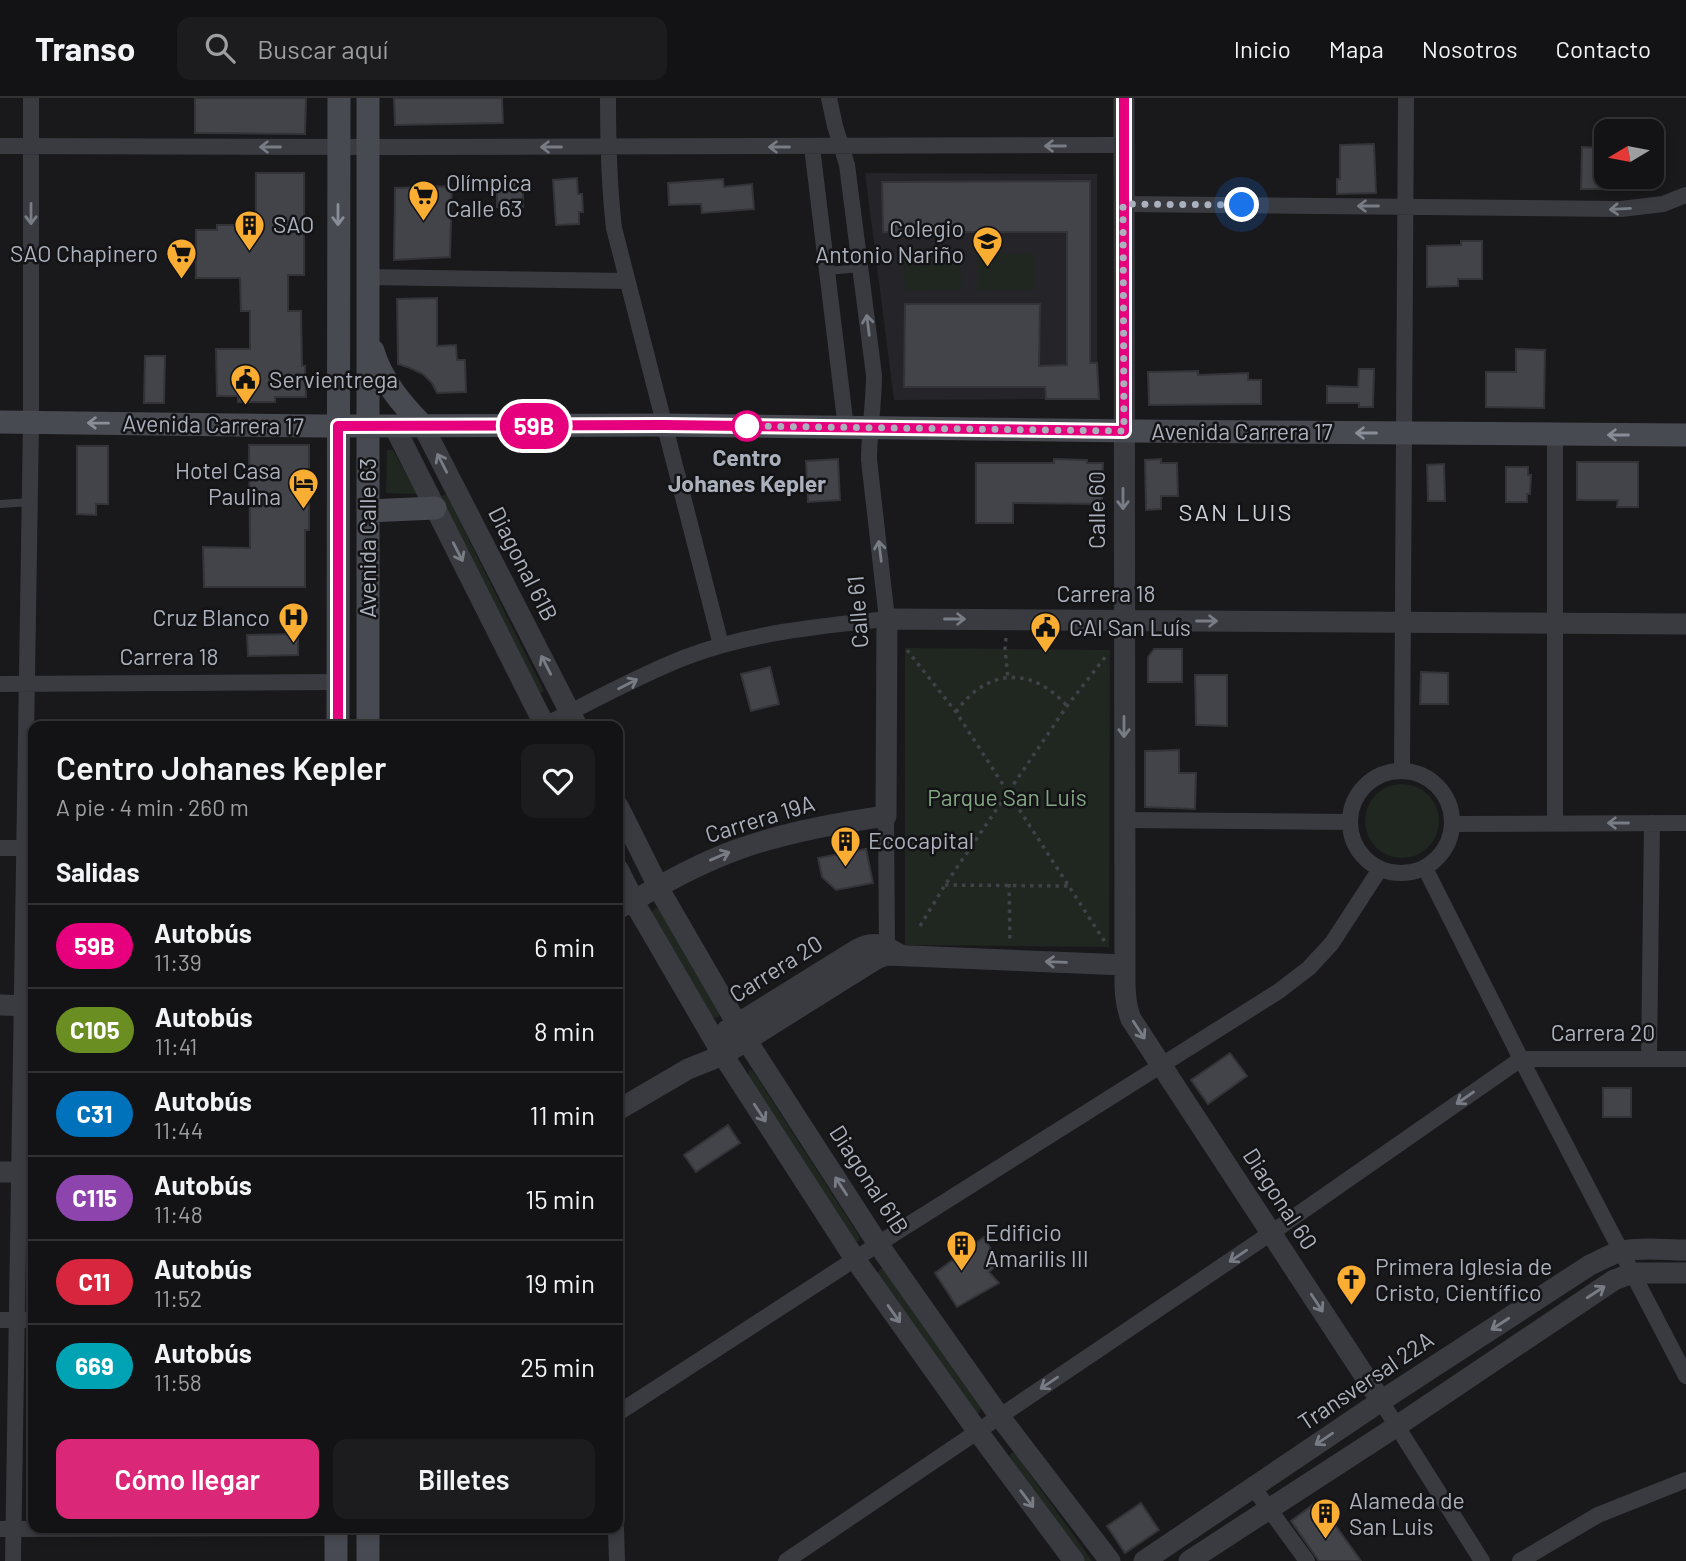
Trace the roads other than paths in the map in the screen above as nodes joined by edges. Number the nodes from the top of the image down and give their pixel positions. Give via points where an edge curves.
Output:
1 (31, 98) edge
2 (339, 98) edge
3 (368, 98) edge
4 (608, 98) edge
5 (829, 98) edge
6 (1124, 98) edge
7 (1406, 98) edge
8 (1123, 145) junction
9 (0, 146) edge
10 (31, 146) junction
11 (842, 146) junction
12 (338, 147) junction
13 (367, 147) junction
14 (608, 147) junction
15 (812, 147) junction
16 (1686, 195) edge
17 (1123, 204) junction
18 (1406, 206) junction
19 (861, 268) junction
20 (827, 271) junction
21 (368, 277) junction
22 (627, 281) junction
23 (368, 332) junction
24 (0, 422) edge
25 (31, 422) junction
26 (664, 425) junction
27 (338, 426) junction
28 (368, 426) junction
29 (394, 426) junction
30 (423, 426) junction
31 (846, 428) junction
32 (871, 428) junction
33 (1124, 431) junction
34 (1404, 433) junction
35 (1555, 434) junction
36 (1686, 435) edge
37 (30, 502) junction
38 (0, 504) edge
39 (435, 508) junction
40 (368, 511) junction
41 (887, 619) junction
42 (1124, 620) junction
43 (1403, 622) junction
44 (1555, 623) junction
45 (1686, 624) edge
46 (721, 646) junction
47 (338, 682) junction
48 (0, 684) edge
49 (27, 684) junction
50 (573, 720) edge
51 (338, 721) edge
52 (368, 721) edge
53 (542, 721) edge
54 (28, 766) edge
55 (1402, 770) junction
56 (623, 816) edge
57 (887, 816) junction
58 (1124, 820) junction
59 (1350, 822) junction
60 (1555, 823) junction
61 (1653, 823) junction
62 (1686, 823) edge
63 (1453, 824) junction
64 (0, 848) edge
65 (28, 848) edge
66 (1425, 868) junction
67 (1380, 869) junction
68 (659, 886) junction
69 (626, 905) edge
70 (892, 953) junction
71 (1125, 965) junction
72 (0, 1005) edge
73 (28, 1005) edge
74 (742, 1033) junction
75 (719, 1047) junction
76 (1521, 1059) junction
77 (1649, 1059) junction
78 (1686, 1059) edge
79 (1161, 1065) junction
80 (623, 1107) edge
81 (17, 1172) edge
82 (1271, 1233) junction
83 (878, 1244) junction
84 (1686, 1250) edge
85 (1622, 1251) junction
86 (855, 1259) junction
87 (1633, 1273) junction
88 (1686, 1273) edge
89 (0, 1320) edge
90 (25, 1320) edge
91 (1686, 1376) edge
92 (1381, 1401) junction
93 (623, 1410) edge
94 (1000, 1417) junction
95 (1397, 1426) junction
96 (978, 1432) junction
97 (1686, 1479) edge
98 (1254, 1487) junction
99 (1270, 1509) junction
100 (7, 1529) edge
101 (28, 1529) edge
102 (336, 1533) edge
103 (368, 1533) edge
104 (616, 1533) edge
105 (13, 1561) edge
106 (336, 1561) edge
107 (368, 1561) edge
108 (617, 1561) edge
109 (786, 1561) edge
110 (1074, 1561) edge
111 (1110, 1561) edge
112 (1144, 1561) edge
113 (1189, 1561) edge
114 (1307, 1561) edge
115 (1482, 1561) edge
116 (1520, 1561) edge

1 - 10 street
2 - 12 main road, Avenida Calle 63
3 - 13 main road, Avenida Calle 63
4 - 14 street
5 - 11 street, Calle 61
6 - 8 street, Calle 60
7 - 18 street
8 -> 11 street
8 - 17 street, Calle 60
9 - 10 street
12 -> 10 street
10 -> 25 street
11 - 15 street
11 - 19 street, Calle 61
12 - 13 street
12 -> 27 main road, Avenida Calle 63
14 -> 13 street
13 - 21 main road, Avenida Calle 63
15 -> 14 street
14 - 22 street via 614,228
15 - 20 street
16 -> 18 street via 1662,204 1621,209
18 -> 17 street
17 - 33 street, Calle 60
18 - 34 street
19 - 20 lane
32 -> 19 street, Calle 61 via 874,375
20 - 31 street
21 - 22 street
21 - 23 main road, Avenida Calle 63
22 - 26 street
23 - 28 main road, Avenida Calle 63
23 - 30 main road via 386,382
24 - 25 main road, Avenida Carrera 17
27 -> 25 main road, Avenida Carrera 17
25 - 37 street
26 - 30 main road, Avenida Carrera 17
26 - 31 main road, Avenida Carrera 17
26 - 46 street
27 - 28 main road, Avenida Carrera 17
27 - 47 main road, Avenida Calle 63
28 - 29 main road, Avenida Carrera 17
28 - 40 main road, Avenida Calle 63
29 - 30 main road, Avenida Carrera 17
29 - 39 street
50 -> 30 street, Diagonal 61B
31 - 32 main road, Avenida Carrera 17
32 - 33 main road, Avenida Carrera 17
41 -> 32 street, Calle 61 via 869,460
34 -> 33 main road, Avenida Carrera 17
33 -> 42 street, Calle 60
34 - 35 main road, Avenida Carrera 17
34 - 43 street
36 -> 35 main road, Avenida Carrera 17
35 - 44 street
37 - 38 lane
37 - 49 street
39 - 40 main road
39 -> 53 street
40 - 52 main road, Avenida Calle 63
41 -> 42 street, Carrera 18
41 - 46 street, Carrera 18 via 777,633
41 - 57 street, Calle 61
42 -> 43 street, Carrera 18
42 -> 58 street, Calle 60
43 - 44 street, Carrera 18
43 - 55 street
44 - 45 street, Carrera 18
44 - 60 street
50 -> 46 street, Carrera 18 via 653,671
47 - 49 street, Carrera 18
47 - 51 main road, Avenida Calle 63
48 - 49 street, Carrera 18
49 - 54 street
55 - 59 street via 1370,781 1355,799
55 - 63 street via 1434,782 1448,801
56 - 68 street, Diagonal 61B
68 -> 57 street, Carrera 19A via 739,849 794,833
57 - 70 street, Calle 61
58 - 59 street
58 - 71 street, Calle 60
59 - 67 street via 1355,845
61 -> 60 street
60 - 63 street
61 - 62 street
61 - 77 street
63 - 66 street via 1445,850
64 - 65 street
66 - 67 street via 1403,873
66 - 76 street
67 - 79 street via 1332,943 1309,968
68 - 69 street, Carrera 19A
68 - 74 street, Diagonal 61B
69 - 75 street
71 -> 70 street
70 - 74 street, Carrera 20
71 -> 79 street, Diagonal 60 via 1131,1019
72 - 73 street
73 - 81 street
74 - 75 street, Carrera 20
83 -> 74 street, Diagonal 61B
75 - 80 street, Carrera 20
75 -> 86 street
76 - 77 street, Carrera 20
76 -> 82 street
76 - 85 street
77 - 78 street, Carrera 20
79 - 82 street, Diagonal 60
79 - 83 street
81 - 90 street
82 -> 92 street, Diagonal 60
82 -> 94 street
83 - 86 street
83 - 94 street, Diagonal 61B
84 - 85 street
85 - 87 street
85 -> 92 street, Transversal 22A via 1591,1265
86 - 93 street
86 -> 96 street
87 - 88 street
87 - 91 street
95 -> 87 street via 1601,1288
89 - 90 street
90 - 100 street
92 - 95 street, Diagonal 60
92 -> 98 street, Transversal 22A
94 - 96 street
94 - 111 street, Diagonal 61B
95 - 99 street
95 - 115 street, Diagonal 60
96 - 109 street
96 -> 110 street
97 - 116 street via 1598,1515
98 - 99 street
98 - 112 street, Transversal 22A
99 - 113 street
99 - 114 street
100 - 101 street
100 - 105 street
102 - 106 main road
103 - 107 main road
104 - 108 street

